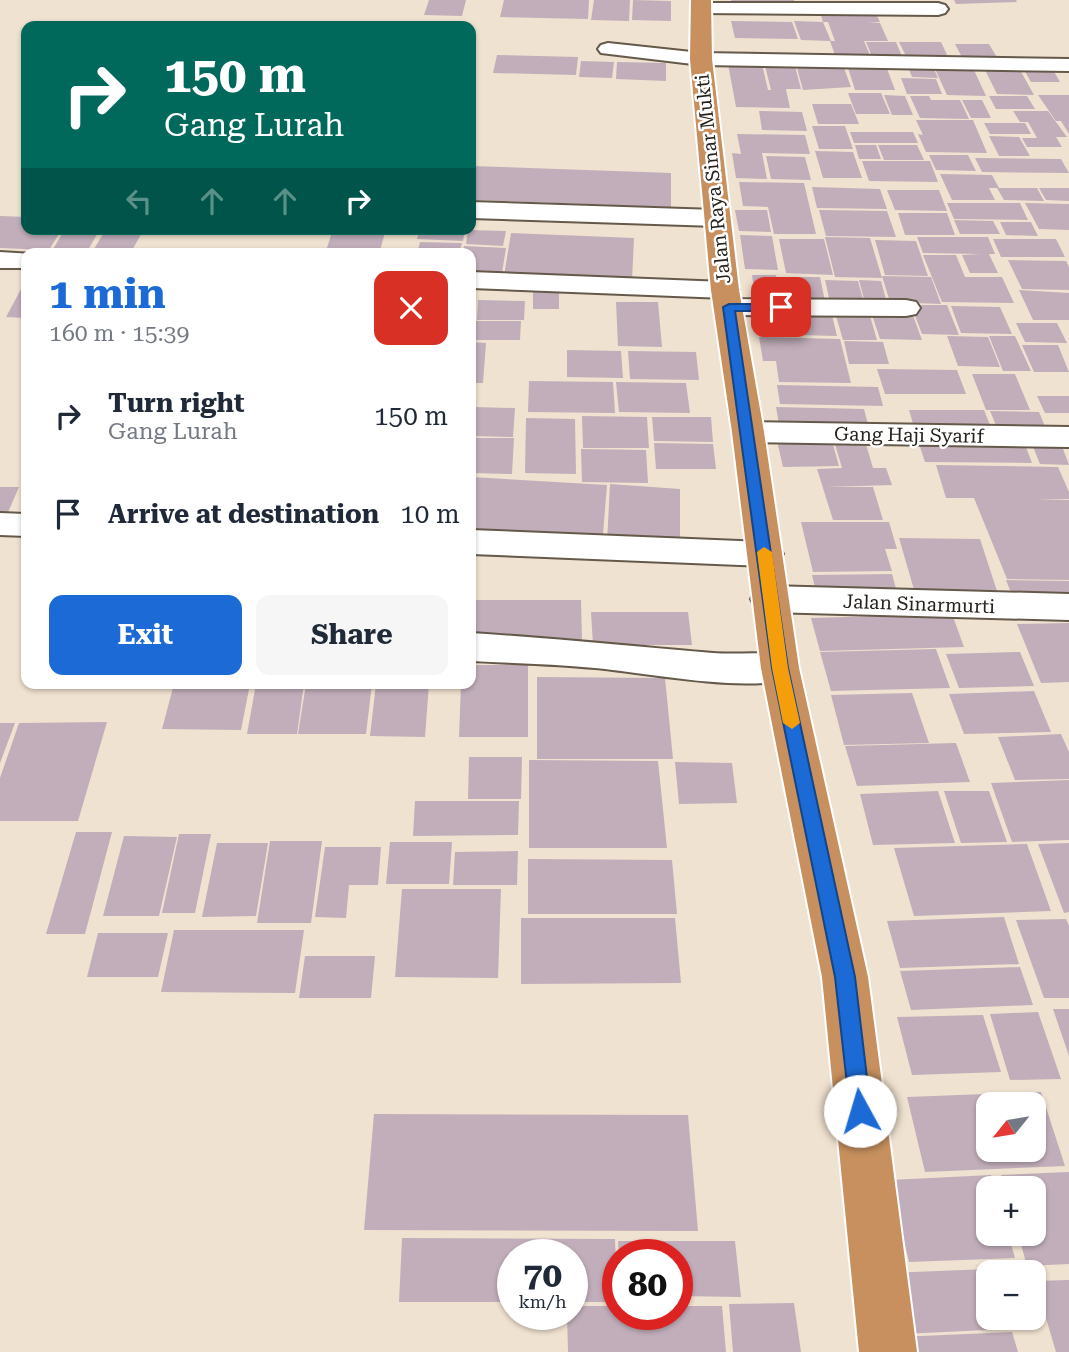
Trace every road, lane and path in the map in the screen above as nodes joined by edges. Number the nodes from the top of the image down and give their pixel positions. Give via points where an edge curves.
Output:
1 (701, 4) edge
2 (938, 9) dead end
3 (608, 50) dead end
4 (701, 58) junction
5 (1069, 65) edge
6 (476, 210) edge
7 (716, 218) junction
8 (0, 260) edge
9 (21, 260) edge
10 (476, 280) edge
11 (727, 299) junction
12 (906, 308) dead end
13 (748, 432) junction
14 (1069, 437) edge
15 (0, 524) edge
16 (21, 525) edge
17 (476, 542) edge
18 (765, 554) junction
19 (769, 599) junction
20 (1069, 607) edge
21 (476, 647) edge
22 (780, 668) junction
23 (888, 1352) edge

1 - 2 street
1 - 4 highway, Jalan Raya Sinar Mukti
3 - 4 street
4 - 5 street
4 - 7 highway, Jalan Raya Sinar Mukti
6 - 7 street
7 - 11 highway, Jalan Raya Sinar Mukti
8 - 9 street
10 - 11 street
11 - 12 street
11 - 13 highway, Jalan Raya Sinar Mukti
13 - 14 street, Gang Haji Syarif
13 - 18 highway, Jalan Raya Sinar Mukti
15 - 16 street
17 - 18 street
18 - 19 highway, Jalan Raya Sinar Mukti
19 - 20 street, Jalan Sinarmurti
19 - 22 highway, Jalan Raya Sinar Mukti
21 - 22 street
22 - 23 highway, Jalan Raya Sinar Mukti via 845,977

